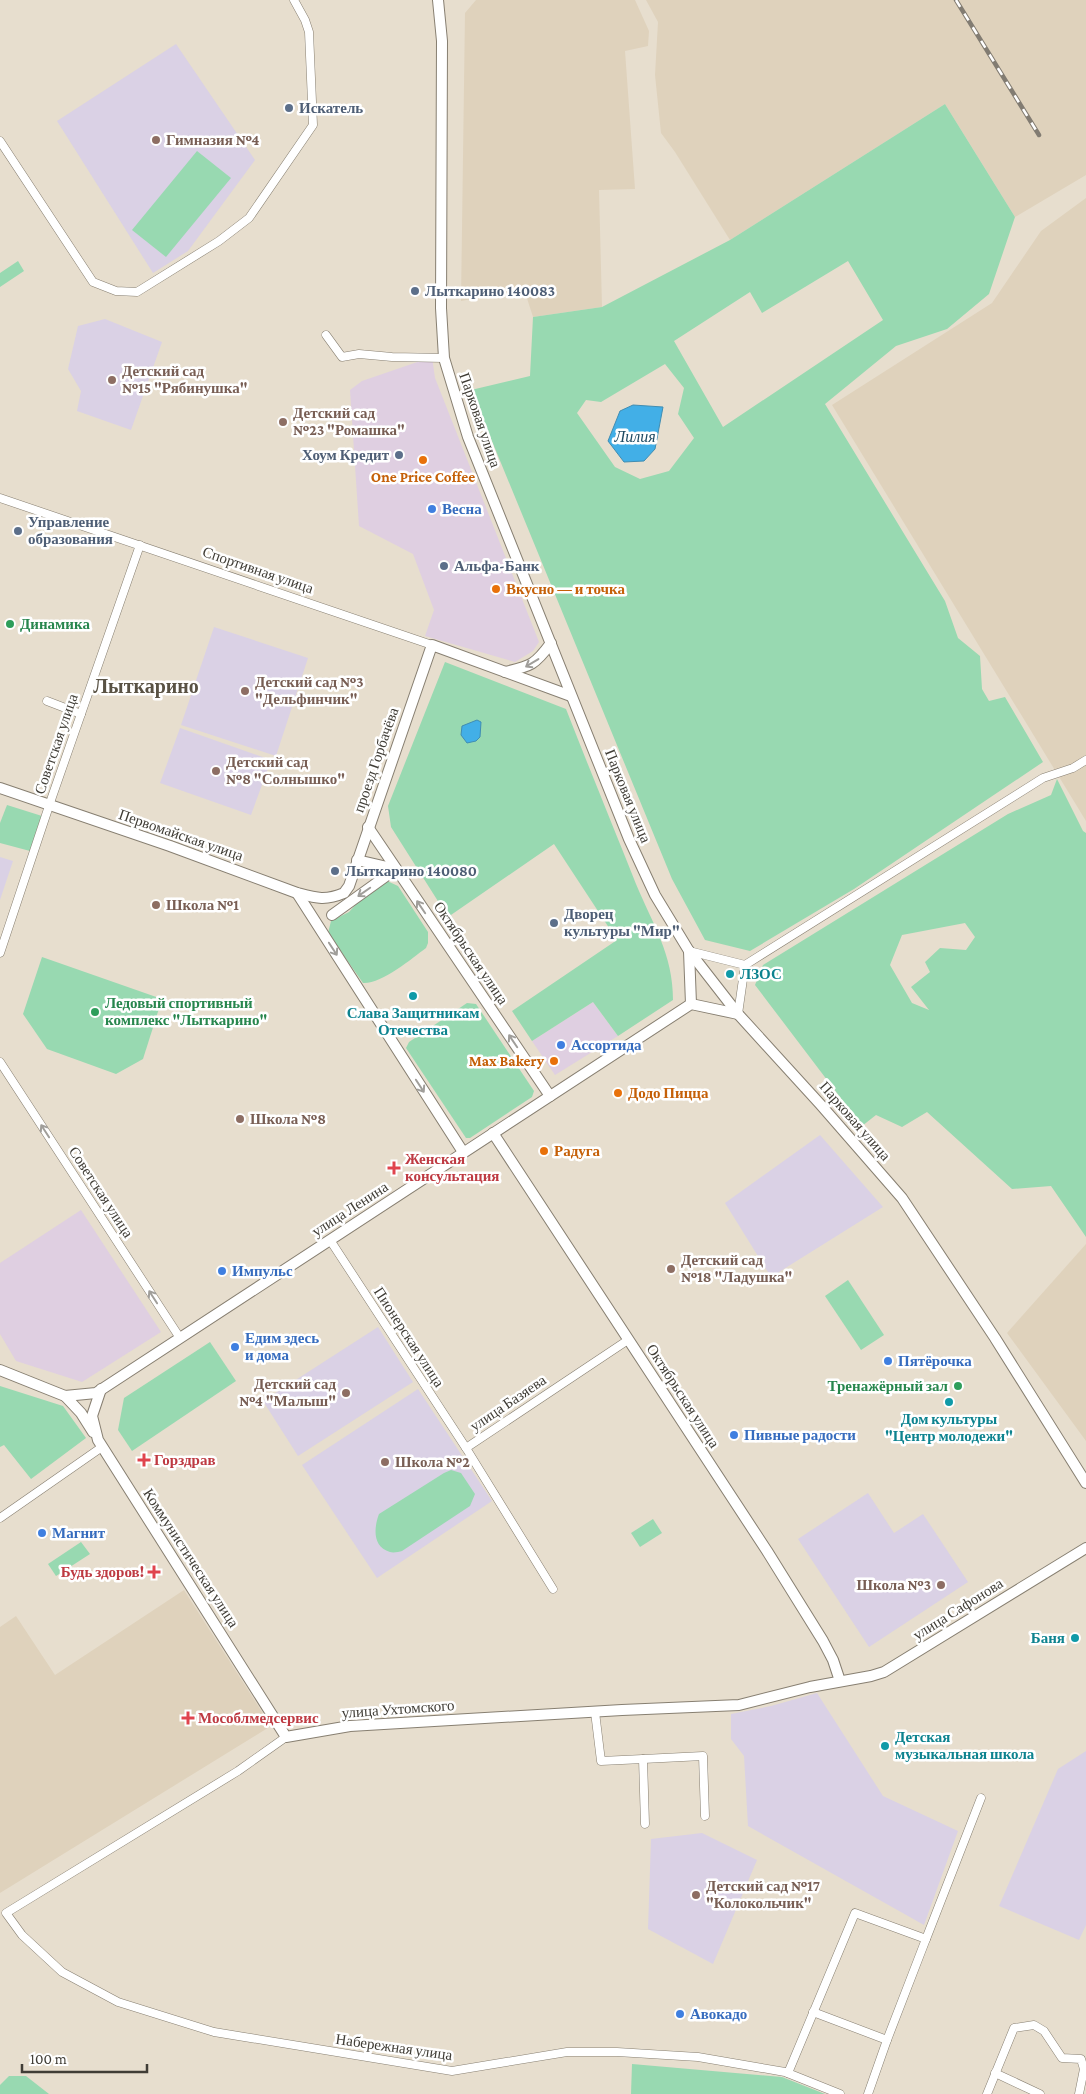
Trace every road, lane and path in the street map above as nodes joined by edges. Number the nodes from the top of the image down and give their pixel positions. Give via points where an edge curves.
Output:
1 (294, 0) edge
2 (438, 0) edge
3 (0, 141) edge
4 (326, 335) dead end
5 (444, 358) junction
6 (0, 498) edge
7 (140, 545) junction
8 (550, 644) junction
9 (432, 645) junction
10 (505, 672) junction
11 (571, 696) junction
12 (47, 701) dead end
13 (81, 714) junction
14 (1086, 760) edge
15 (0, 788) edge
16 (49, 805) junction
17 (368, 827) junction
18 (357, 860) junction
19 (396, 869) junction
20 (346, 889) junction
21 (297, 893) junction
22 (332, 914) junction
23 (322, 932) junction
24 (689, 951) junction
25 (0, 953) edge
26 (745, 965) junction
27 (691, 1004) junction
28 (738, 1014) junction
29 (0, 1062) edge
30 (550, 1096) junction
31 (493, 1133) junction
32 (463, 1152) junction
33 (330, 1240) junction
34 (180, 1338) junction
35 (628, 1340) junction
36 (0, 1370) edge
37 (101, 1389) junction
38 (65, 1396) junction
39 (100, 1444) junction
40 (466, 1448) junction
41 (1086, 1483) edge
42 (0, 1518) edge
43 (1086, 1548) edge
44 (552, 1589) dead end
45 (840, 1681) junction
46 (595, 1712) junction
47 (286, 1737) junction
48 (643, 1759) junction
49 (981, 1798) dead end
50 (705, 1816) dead end
51 (645, 1824) dead end
52 (6, 1913) joint
53 (926, 1939) junction
54 (813, 2012) junction
55 (887, 2040) junction
56 (788, 2073) junction
57 (995, 2073) junction
58 (840, 2094) edge
59 (868, 2094) edge
60 (987, 2094) edge
61 (1040, 2094) edge
62 (1079, 2094) edge

1 - 3 street via 309,32 313,124 249,218 219,241 137,292 116,292 94,282
2 - 5 street, Парковая улица via 442,41 441,308
4 - 5 street via 342,357 360,354
5 - 8 street, Парковая улица via 468,437
6 - 7 street, Спортивная улица
7 - 9 street, Спортивная улица
7 - 13 street, Советская улица
8 -> 10 street via 530,666
8 - 11 street, Парковая улица
9 - 10 street, Спортивная улица
9 - 17 street, проезд Горбачёва
10 - 11 street, Спортивная улица
11 - 24 street, Парковая улица via 654,895
12 - 13 street
13 - 16 street, Советская улица
14 - 26 street via 1043,778
15 - 16 street, Первомайская улица
16 - 21 street, Первомайская улица
16 - 25 street, Советская улица
17 - 18 street, проезд Горбачёва
17 - 19 street, Октябрьская улица
18 - 19 street
18 - 20 street, проезд Горбачёва
19 -> 22 street
30 -> 19 street, Октябрьская улица
20 - 21 street, Первомайская улица via 330,899
20 - 22 street, проезд Горбачёва
21 - 23 street
22 - 23 street, проезд Горбачёва
23 -> 32 street
24 - 26 street
24 - 27 street
24 - 28 street, Парковая улица
26 - 28 street
27 - 28 street
27 - 30 street, улица Ленина
28 - 41 street, Парковая улица via 902,1198
34 -> 29 street, Советская улица
30 - 31 street, улица Ленина
31 - 32 street, улица Ленина
31 - 35 street, Октябрьская улица
32 - 33 street, улица Ленина
33 - 34 street, улица Ленина
33 - 40 street, Пионерская улица
34 - 37 street, улица Ленина
35 - 40 street, улица Базяева
35 - 45 street, Октябрьская улица via 818,1633
36 - 38 street
37 - 38 street, улица Ленина via 96,1393
37 - 39 street, Коммунистическая улица via 92,1416
38 - 39 street via 81,1413
39 - 42 street
39 - 47 street, Коммунистическая улица
40 - 44 street, улица Базяева
43 - 45 street, улица Сафонова via 884,1672
45 - 46 street, улица Ухтомского via 739,1706
46 - 47 street, улица Ухтомского via 350,1726
46 - 48 street via 601,1761
47 - 52 street, улица Ухтомского via 238,1771
48 - 50 street via 703,1756
48 - 51 street
49 - 53 street
52 - 56 street, Набережная улица via 22,1935 62,1972 118,2002 214,2032 452,2071 567,2052 616,2052 698,2057
53 - 54 street via 855,1913
53 - 55 street
54 - 55 street
54 - 56 street
55 - 59 street
56 - 58 street, Набережная улица
57 - 60 street
57 - 61 street
57 - 62 street via 1014,2028 1034,2025 1044,2031 1062,2058 1081,2059 1084,2069

